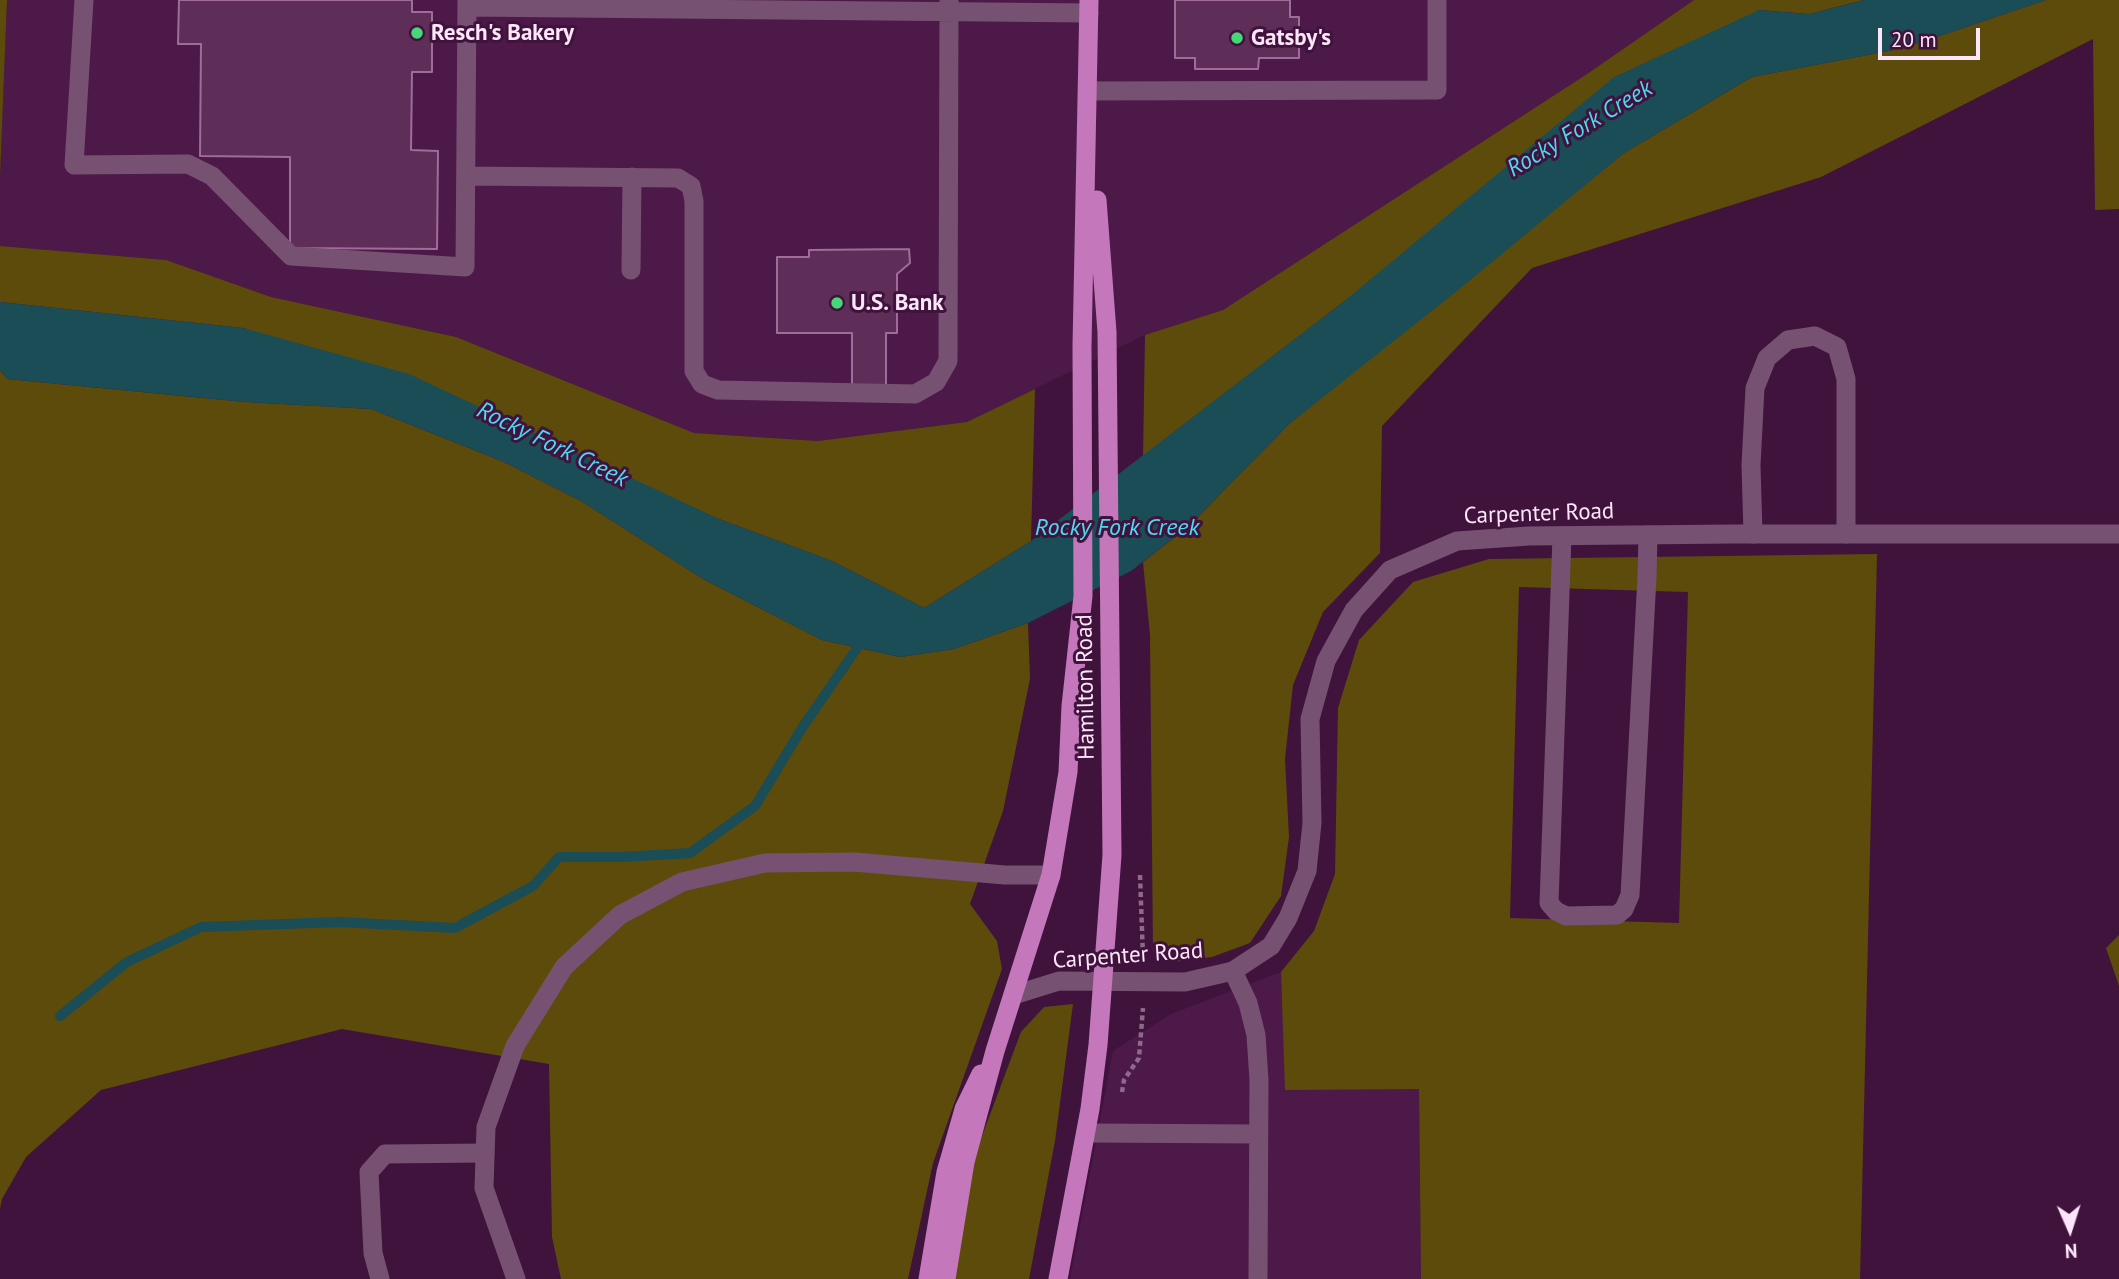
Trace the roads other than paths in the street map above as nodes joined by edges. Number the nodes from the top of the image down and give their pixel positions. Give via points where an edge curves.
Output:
1 (84, 0) edge
2 (1437, 0) edge
3 (467, 4) edge
4 (678, 5) edge
5 (949, 6) edge
6 (1089, 7) edge
7 (1088, 91) junction
8 (466, 176) junction
9 (632, 177) junction
10 (631, 270) dead end
11 (1753, 534) junction
12 (1846, 534) junction
13 (2119, 534) edge
14 (1648, 535) junction
15 (1562, 536) junction
16 (1051, 875) junction
17 (1233, 971) junction
18 (1103, 983) junction
19 (1014, 995) junction
20 (1002, 1032) junction
21 (1087, 1133) junction
22 (1259, 1134) junction
23 (485, 1153) junction
24 (380, 1279) edge
25 (516, 1279) edge
26 (928, 1279) edge
27 (946, 1279) edge
28 (1058, 1279) edge
29 (1258, 1279) edge

1 - 8 street via 74,164 188,164 212,176 291,256 465,267
2 - 7 street via 1437,90
3 - 4 street
3 - 8 street
4 - 5 street
5 - 6 street
5 - 9 street via 948,361 936,382 915,394 718,390 702,384 694,371 691,186 678,178
6 - 7 main road, Hamilton Road
7 - 16 main road, Hamilton Road via 1083,596 1068,772
7 - 18 main road, Hamilton Road via 1107,332 1112,855
8 - 9 street
9 - 10 street
11 - 12 street, Carpenter Road
11 - 12 street via 1755,388 1767,358 1788,340 1815,336 1837,347 1846,379
11 - 14 street, Carpenter Road
12 - 13 street, Carpenter Road
14 - 15 street, Carpenter Road
14 - 15 street via 1630,895 1617,915 1605,916 1566,916 1549,903
15 - 17 street, Carpenter Road via 1457,541 1390,570 1354,610 1326,661 1310,719 1312,822 1307,871 1288,918 1270,946
16 - 19 main road, Hamilton Road
16 - 23 street via 854,862 765,863 682,883 620,915 564,967 515,1046 486,1127
17 - 18 street, Carpenter Road via 1185,982
17 - 22 street via 1256,1035
18 - 19 street, Carpenter Road via 1059,981
18 - 21 main road, Hamilton Road
19 - 20 main road, Hamilton Road
20 - 26 main road, Hamilton Road via 961,1122 946,1172
20 - 27 main road, Hamilton Road via 965,1163
21 - 22 street
21 - 28 main road, Hamilton Road
22 - 29 street
23 - 24 street via 385,1154 369,1172 373,1253
23 - 25 street via 484,1188

